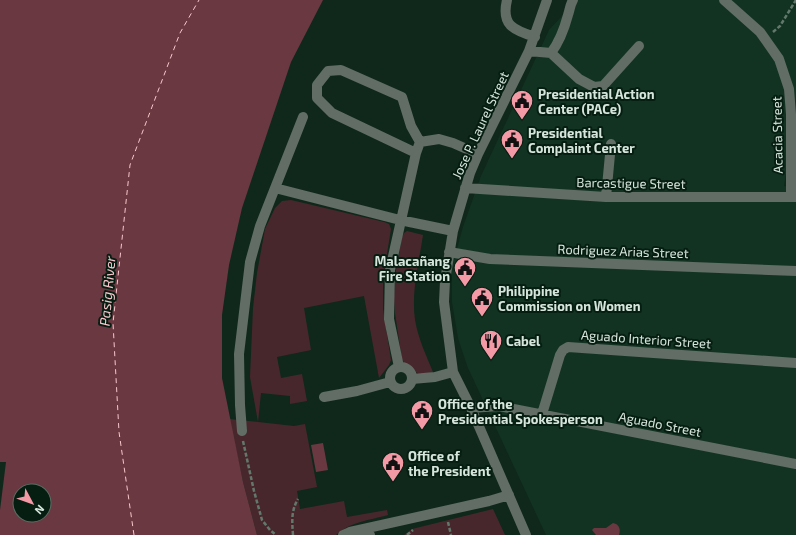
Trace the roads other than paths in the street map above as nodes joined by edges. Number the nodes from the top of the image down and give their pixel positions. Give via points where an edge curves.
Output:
1 (507, 0) edge
2 (547, 0) edge
3 (573, 0) edge
4 (724, 0) edge
5 (535, 37) junction
6 (639, 46) dead end
7 (530, 51) junction
8 (551, 53) junction
9 (303, 117) dead end
10 (420, 142) junction
11 (611, 144) dead end
12 (416, 153) junction
13 (478, 154) junction
14 (275, 188) junction
15 (465, 188) junction
16 (606, 197) junction
17 (793, 197) edge
18 (400, 220) junction
19 (452, 232) junction
20 (449, 252) junction
21 (796, 271) edge
22 (796, 362) edge
23 (399, 367) junction
24 (453, 372) junction
25 (412, 379) junction
26 (390, 382) junction
27 (324, 397) dead end
28 (471, 408) junction
29 (542, 414) junction
30 (242, 431) road end
31 (796, 464) edge
32 (509, 495) junction
33 (346, 533) edge
34 (370, 535) edge
35 (526, 535) edge

1 - 5 street via 506,19 515,29
2 - 5 street, Jose P. Laurel Street
3 - 8 street via 559,42
4 - 17 street, Acacia Street via 760,32 779,59 789,88
5 - 7 street, Jose P. Laurel Street
6 - 8 street via 603,86 594,87 579,79
7 - 8 street
7 - 13 street, Jose P. Laurel Street
9 - 14 street
10 - 12 street
10 - 12 street via 410,126 402,97 341,70 328,71 317,85 317,98 332,113
10 - 13 street via 446,141
11 - 16 street
12 - 18 street
13 - 15 street, Jose P. Laurel Street
14 - 18 street
14 - 30 street via 260,226 250,262 245,297 239,354
15 - 16 street, Barcastigue Street
15 - 19 street, Jose P. Laurel Street
16 - 17 street, Barcastigue Street
18 - 19 street
18 - 23 street via 390,270 389,298 389,319
19 - 20 street, Jose P. Laurel Street
20 - 21 street, Rodriguez Arias Street via 490,259
20 - 24 street, Jose P. Laurel Street via 444,302
22 - 29 street, Aguado Interior Street via 568,347 560,355
23 - 25 street via 406,369
23 - 26 street via 392,371
24 - 25 street via 436,377
24 - 28 street, Jose P. Laurel Street
25 - 26 street via 402,390 394,388
26 - 27 street
28 - 29 street, Aguado Street via 499,406
28 - 32 street, Jose P. Laurel Street
29 - 31 street, Aguado Street
32 - 33 street
32 - 35 street, Jose P. Laurel Street
33 - 34 street

